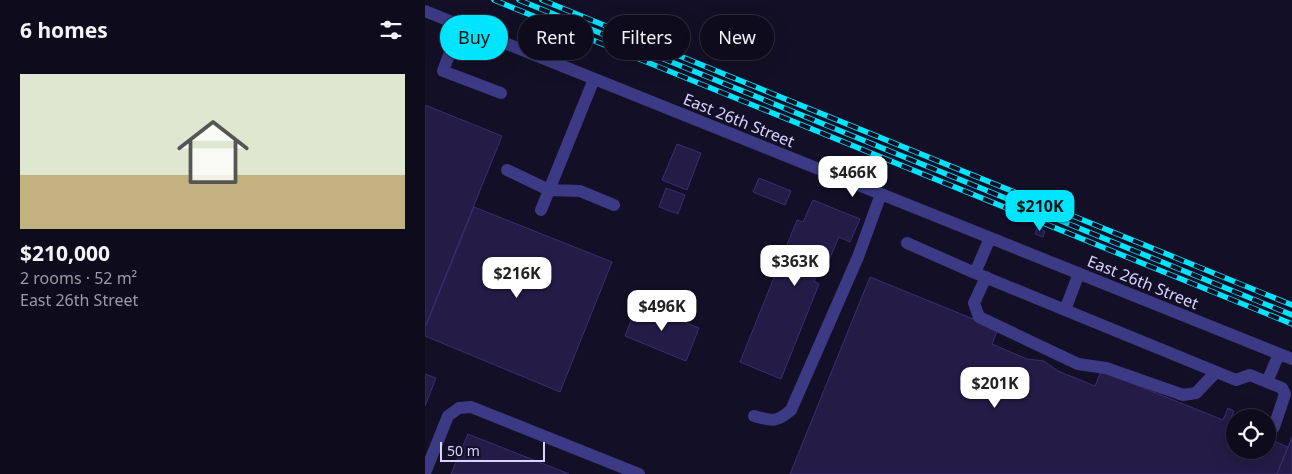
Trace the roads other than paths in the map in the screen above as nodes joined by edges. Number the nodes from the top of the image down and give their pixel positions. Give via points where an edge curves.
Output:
1 (425, 11) edge
2 (440, 17) edge
3 (508, 44) edge
4 (447, 60) edge
5 (594, 79) junction
6 (501, 93) dead end
7 (507, 170) dead end
8 (549, 190) junction
9 (881, 194) junction
10 (614, 205) dead end
11 (541, 210) dead end
12 (990, 238) junction
13 (907, 243) dead end
14 (1079, 274) junction
15 (981, 275) junction
16 (1065, 310) junction
17 (1279, 354) junction
18 (1292, 359) edge
19 (1216, 372) junction
20 (1267, 382) junction
21 (755, 416) dead end
22 (1276, 421) edge
23 (425, 473) edge
24 (639, 474) edge

1 - 2 street, East 26th Street
3 - 5 street, East 26th Street
4 - 6 street via 443,70
5 - 8 street
5 - 9 street, East 26th Street
7 - 8 street
8 - 10 street via 581,191
8 - 11 street
9 - 12 street, East 26th Street
9 - 21 street via 858,257 791,410 774,421
12 - 14 street, East 26th Street
12 - 15 street
13 - 15 street
14 - 16 street
14 - 17 street, East 26th Street
15 - 16 street
15 - 19 street via 974,303 979,317 1078,364 1106,368 1183,395 1196,393
16 - 19 street
17 - 18 street, East 26th Street
17 - 20 street
19 - 20 street via 1236,380 1250,375
20 - 22 street via 1282,388 1285,394
23 - 24 street via 448,416 459,408 471,407

